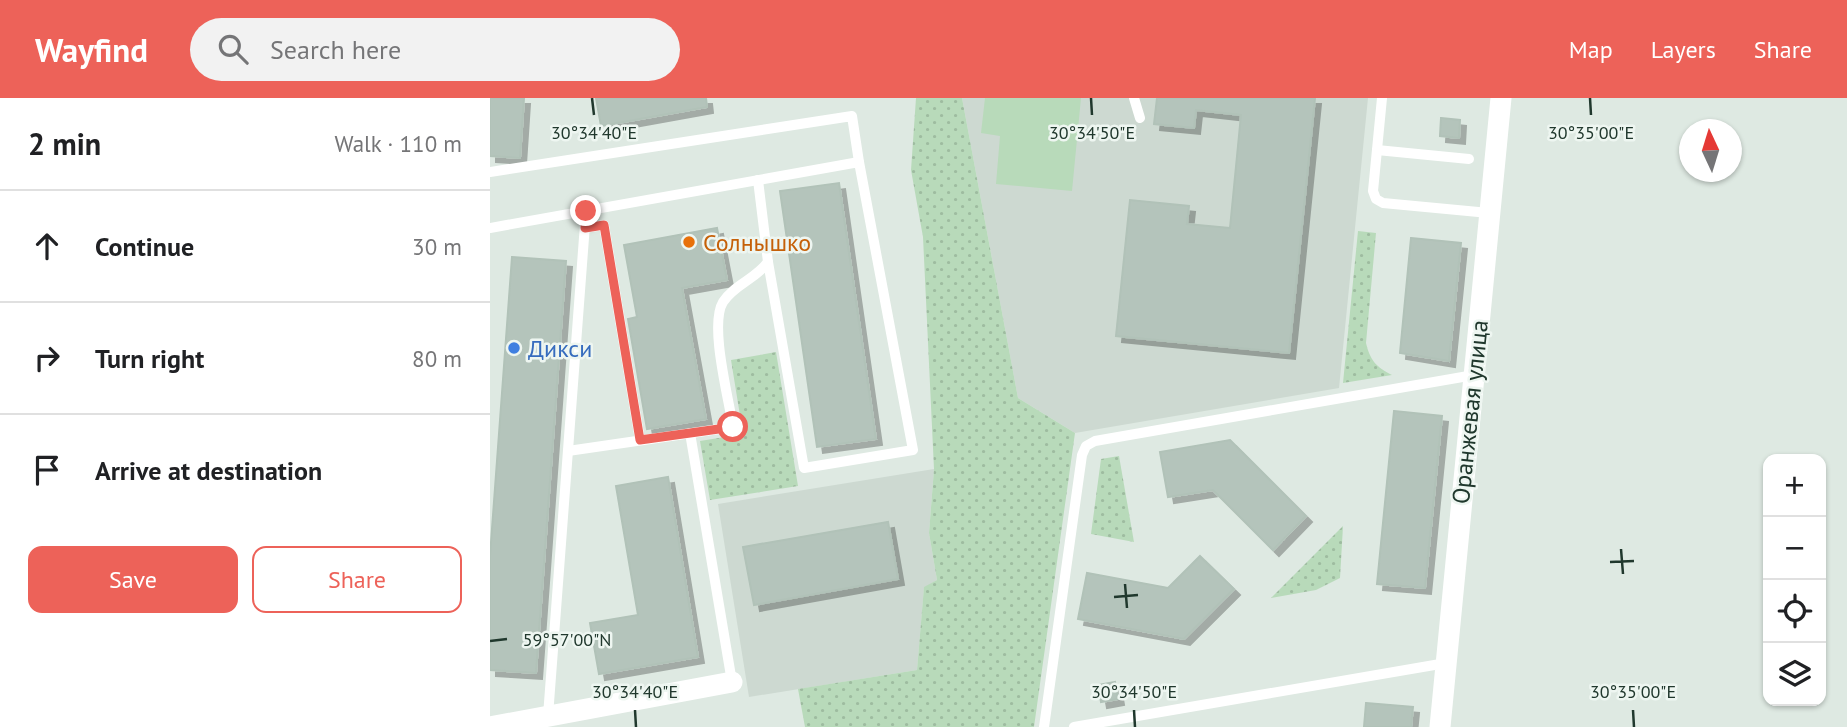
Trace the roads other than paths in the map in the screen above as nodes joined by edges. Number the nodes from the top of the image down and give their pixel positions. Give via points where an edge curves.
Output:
1 (1134, 98) edge
2 (1382, 98) edge
3 (1501, 98) edge
4 (1140, 118) dead end
5 (1377, 150) junction
6 (1469, 159) dead end
7 (859, 162) junction
8 (490, 172) edge
9 (758, 180) junction
10 (586, 211) junction
11 (1489, 213) junction
12 (490, 228) edge
13 (585, 228) junction
14 (768, 261) junction
15 (1474, 375) junction
16 (690, 433) junction
17 (640, 440) junction
18 (568, 450) junction
19 (1446, 663) junction
20 (732, 682) joint
21 (548, 716) junction
22 (490, 727) edge
23 (1044, 727) edge
24 (1074, 727) edge
25 (1440, 727) edge

1 - 4 lane
2 - 5 lane
3 - 11 street, Оранжевая улица
5 - 6 lane
5 - 11 lane via 1373,191 1383,203
7 - 8 lane via 852,116
7 - 9 lane
7 - 14 lane via 913,450 804,468
9 - 10 lane
9 - 14 lane
10 - 12 lane
10 - 13 lane
11 - 15 street, Оранжевая улица
13 - 17 lane via 604,225
13 - 18 lane
14 - 16 lane via 722,303 717,323 733,427
15 - 19 street, Оранжевая улица
15 - 23 lane via 1086,446
16 - 17 lane
16 - 20 lane
17 - 18 lane
18 - 21 lane
19 - 24 lane
19 - 25 street, Оранжевая улица
20 - 21 street
21 - 22 street

